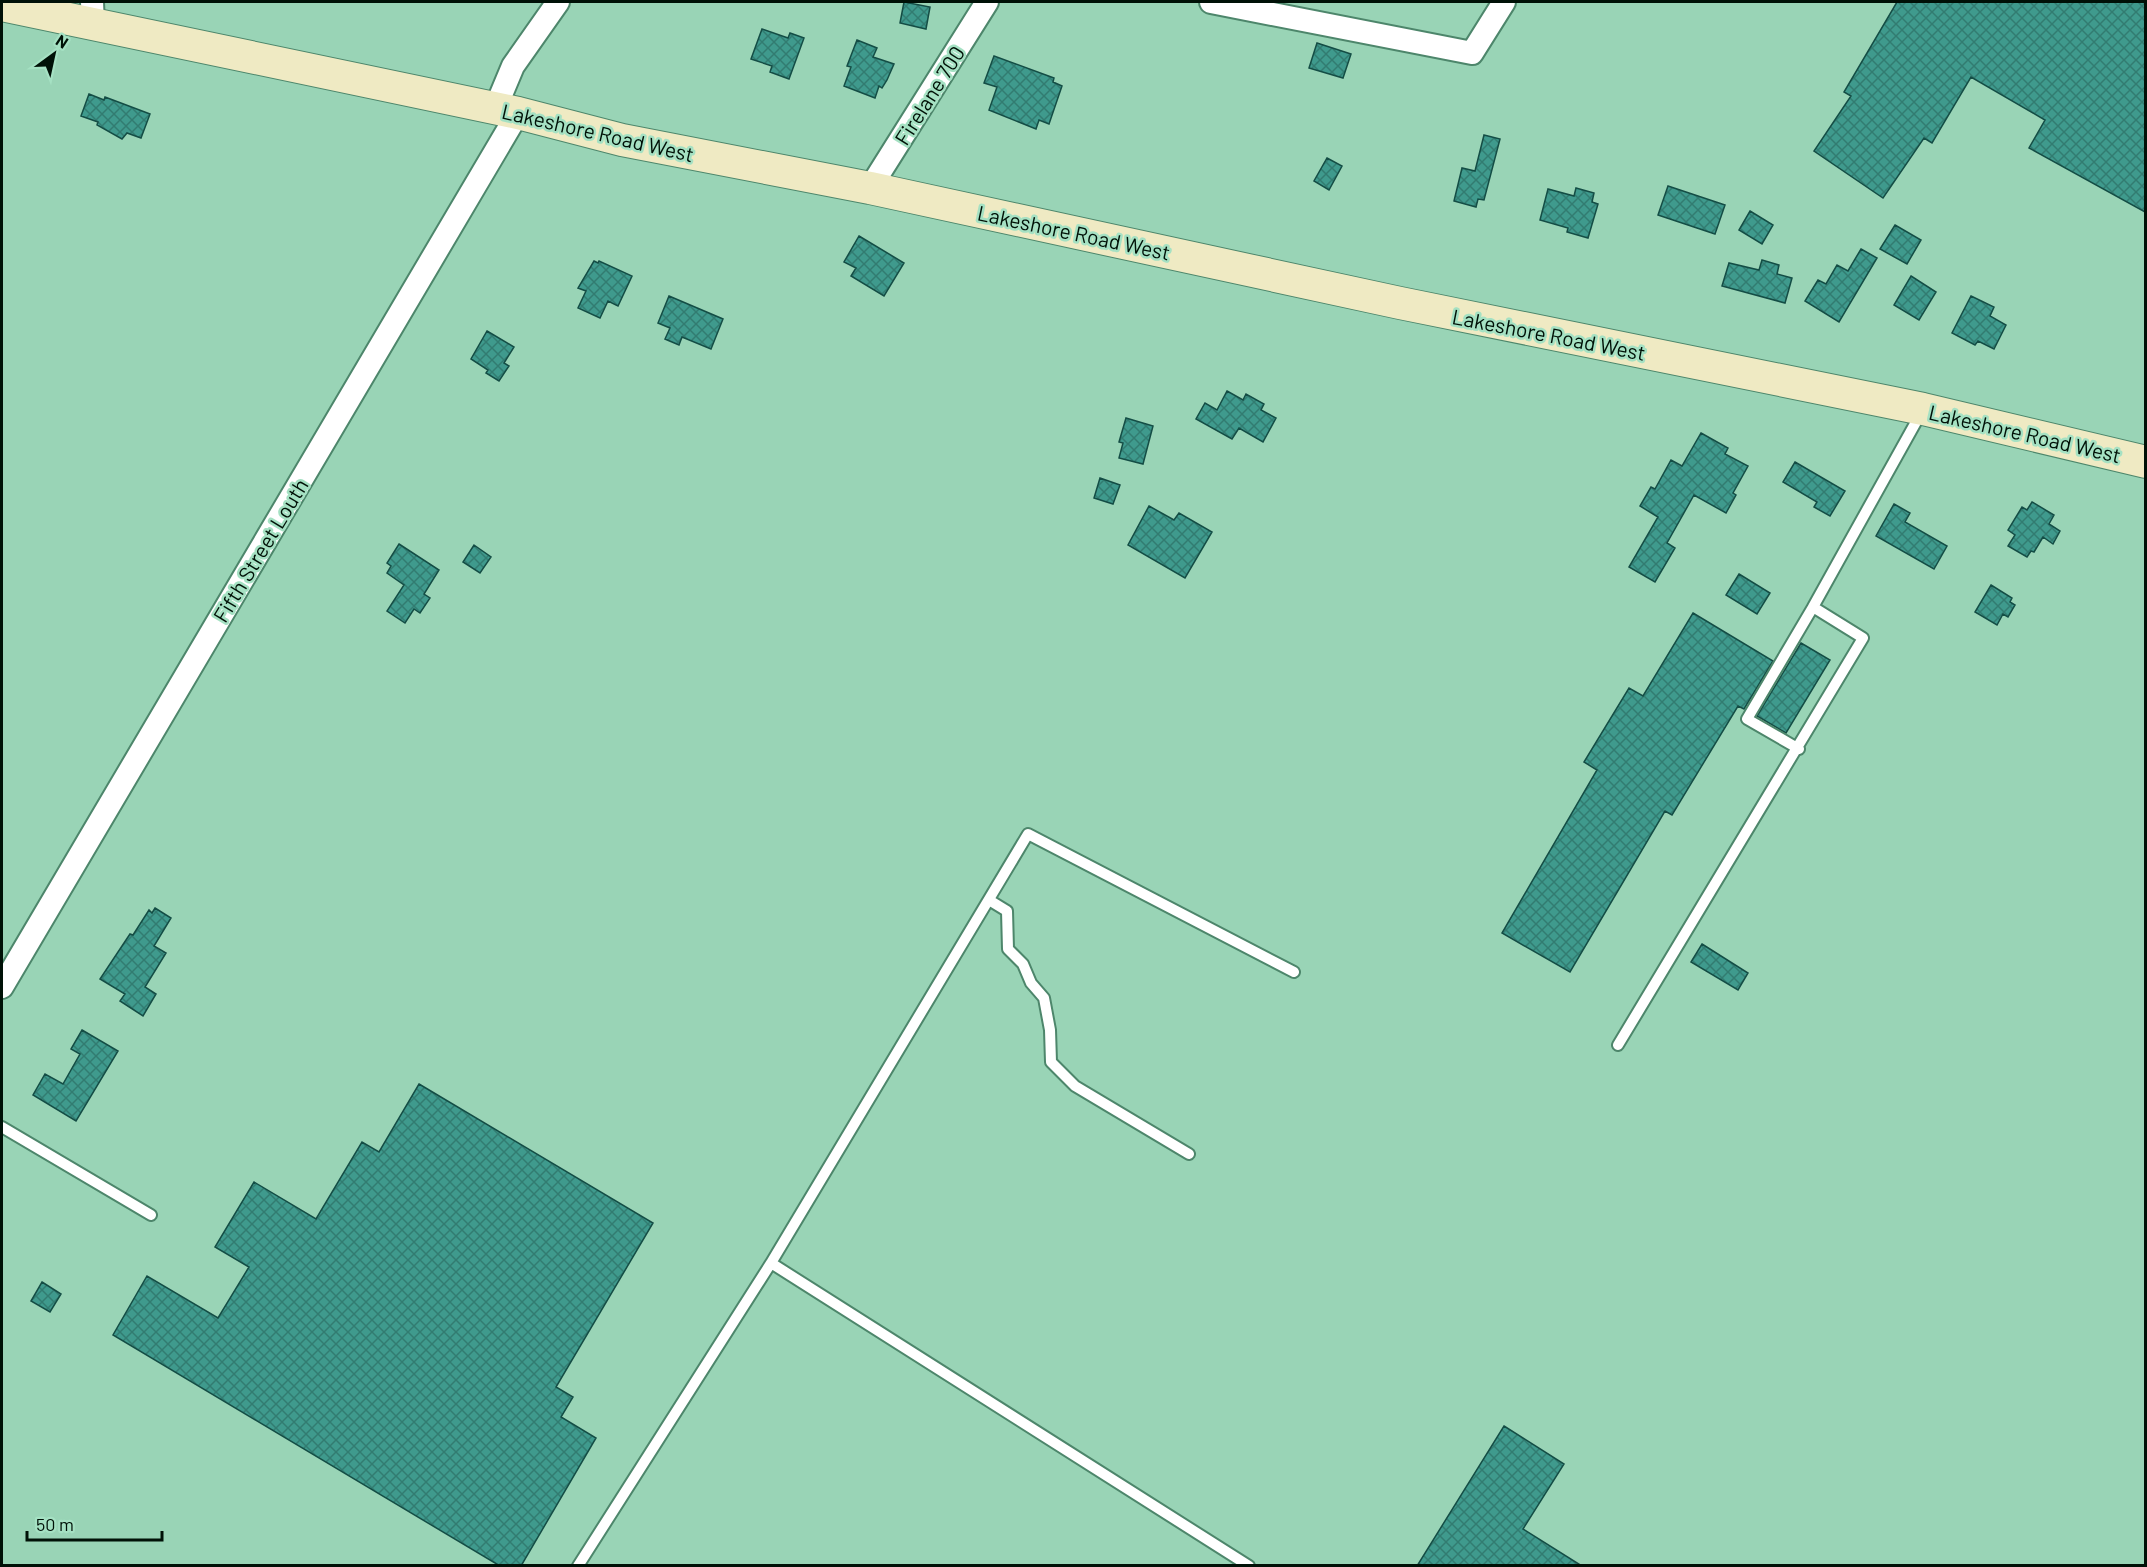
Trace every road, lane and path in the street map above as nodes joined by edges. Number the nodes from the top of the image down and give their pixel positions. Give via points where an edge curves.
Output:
1 (558, 2) edge
2 (1211, 2) edge
3 (1504, 2) edge
4 (983, 3) edge
5 (2, 5) edge
6 (92, 13) edge
7 (506, 111) junction
8 (870, 188) junction
9 (1923, 409) junction
10 (2145, 462) edge
11 (1813, 607) junction
12 (1799, 749) junction
13 (989, 900) junction
14 (1294, 972) dead end
15 (2, 987) edge
16 (1618, 1045) dead end
17 (2, 1127) edge
18 (1189, 1154) dead end
19 (151, 1215) dead end
20 (771, 1263) junction
21 (578, 1566) edge
22 (1249, 1566) edge

1 - 7 street, Fifth Street Louth via 513,66
2 - 3 street via 1472,53
4 - 8 street, Firelane 700
5 - 6 main road, Lakeshore Road West
6 - 7 main road, Lakeshore Road West
7 - 8 main road, Lakeshore Road West via 622,140
7 - 15 street, Fifth Street Louth
8 - 9 main road, Lakeshore Road West via 1400,303
9 - 10 main road, Lakeshore Road West
9 - 11 lane
11 - 12 lane via 1863,638
11 - 12 lane via 1747,719
12 - 16 lane
13 - 14 lane via 1028,834
13 - 18 lane via 1007,911 1008,949 1023,964 1031,983 1044,998 1051,1062 1075,1086
13 - 20 lane
17 - 19 lane
20 - 21 lane
20 - 22 lane

